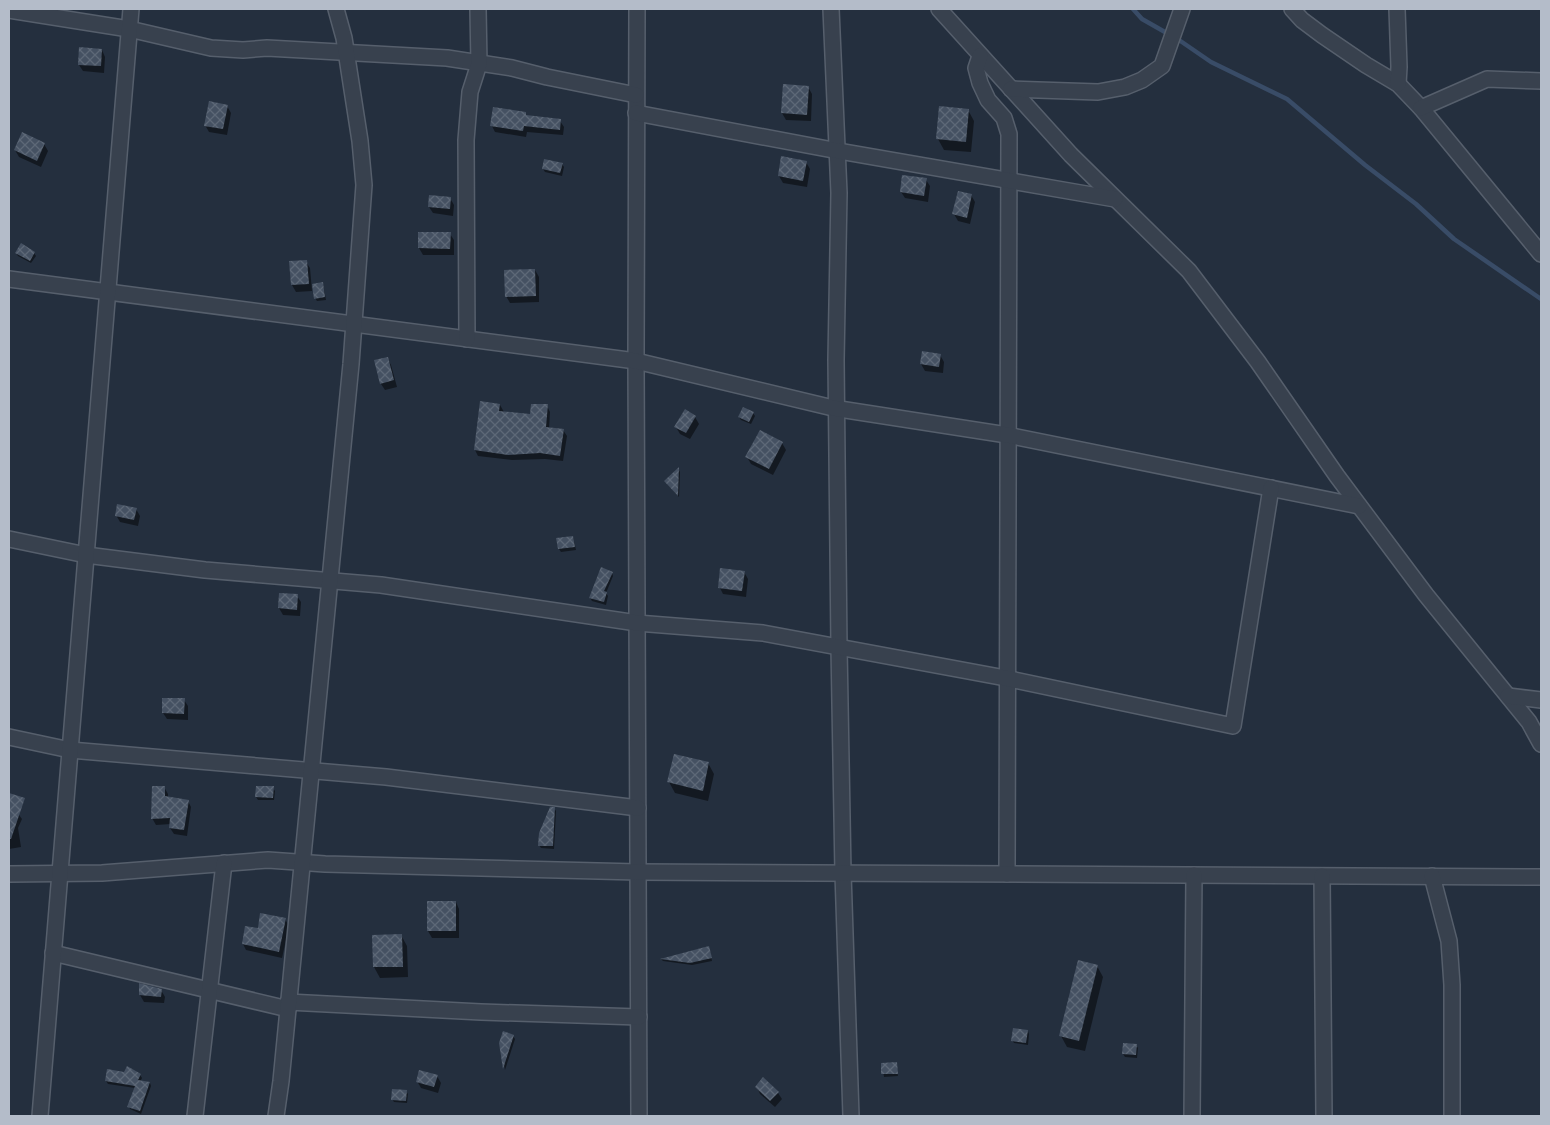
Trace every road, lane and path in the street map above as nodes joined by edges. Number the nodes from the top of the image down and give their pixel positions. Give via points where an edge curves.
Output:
1 (131, 9) edge
2 (336, 9) edge
3 (478, 9) edge
4 (637, 9) edge
5 (831, 9) edge
6 (939, 9) edge
7 (1182, 9) edge
8 (1292, 9) edge
9 (1397, 9) edge
10 (9, 10) edge
11 (129, 29) junction
12 (347, 53) junction
13 (980, 56) junction
14 (479, 64) junction
15 (1541, 81) edge
16 (1398, 84) junction
17 (1011, 89) junction
18 (636, 95) junction
19 (1421, 108) junction
20 (636, 113) junction
21 (837, 150) junction
22 (1008, 181) junction
23 (1115, 199) junction
24 (1541, 254) edge
25 (9, 279) edge
26 (107, 292) junction
27 (354, 324) junction
28 (467, 339) junction
29 (636, 361) junction
30 (836, 409) junction
31 (1008, 436) junction
32 (1270, 488) junction
33 (1359, 506) junction
34 (9, 539) edge
35 (86, 555) junction
36 (330, 580) junction
37 (637, 623) junction
38 (839, 647) junction
39 (1008, 678) junction
40 (1508, 696) junction
41 (1541, 700) edge
42 (9, 737) edge
43 (1541, 744) edge
44 (70, 750) junction
45 (311, 771) junction
46 (638, 808) junction
47 (302, 862) junction
48 (224, 864) junction
49 (638, 872) junction
50 (843, 873) junction
51 (9, 874) edge
52 (60, 874) junction
53 (1007, 874) junction
54 (1194, 875) junction
55 (1322, 876) junction
56 (1432, 876) junction
57 (1541, 877) edge
58 (53, 952) junction
59 (209, 990) junction
60 (288, 1006) junction
61 (638, 1017) junction
62 (40, 1116) edge
63 (195, 1116) edge
64 (276, 1116) edge
65 (639, 1116) edge
66 (851, 1116) edge
67 (1192, 1116) edge
68 (1324, 1116) edge
69 (1452, 1116) edge

1 - 11 street
2 - 12 street
3 - 14 street
4 - 18 street
5 - 21 street
6 - 13 street
7 - 17 street via 1162,66 1142,80 1098,92
8 - 16 street via 1322,36
9 - 16 street
10 - 11 street
11 - 12 street via 211,48
11 - 26 street
12 - 14 street via 447,58
12 - 27 street via 364,185
13 - 17 street
13 - 22 street via 976,68 980,83 988,100 1004,118 1009,134
14 - 18 street
14 - 28 street via 470,92 466,140
15 - 19 street via 1486,79
16 - 19 street
17 - 23 street
18 - 20 street
19 - 24 street
20 - 21 street
20 - 29 street
21 - 22 street
21 - 30 street
22 - 23 street
22 - 31 street
23 - 33 street via 1189,271 1258,362
25 - 26 street
26 - 27 street
26 - 35 street
27 - 28 street
27 - 36 street
28 - 29 street
29 - 30 street
29 - 37 street
30 - 31 street
30 - 38 street
31 - 32 street
31 - 39 street
32 - 33 street
32 - 39 street via 1233,726
33 - 40 street
34 - 35 street
35 - 36 street via 205,570
35 - 44 street
36 - 37 street
36 - 45 street
37 - 38 street via 763,633
37 - 46 street
38 - 39 street
38 - 50 street
39 - 53 street
40 - 41 street
40 - 43 street via 1529,722
42 - 44 street
44 - 45 street
44 - 52 street
45 - 46 street
45 - 47 street
46 - 49 street
47 - 48 street via 268,860
47 - 49 street
47 - 60 street
48 - 52 street
48 - 59 street
49 - 50 street
49 - 61 street
50 - 53 street
50 - 66 street
51 - 52 street
52 - 58 street
53 - 54 street
54 - 55 street
54 - 67 street
55 - 56 street
55 - 68 street
56 - 57 street
56 - 69 street via 1449,941
58 - 59 street
58 - 62 street
59 - 60 street
59 - 63 street
60 - 61 street
60 - 64 street
61 - 65 street

